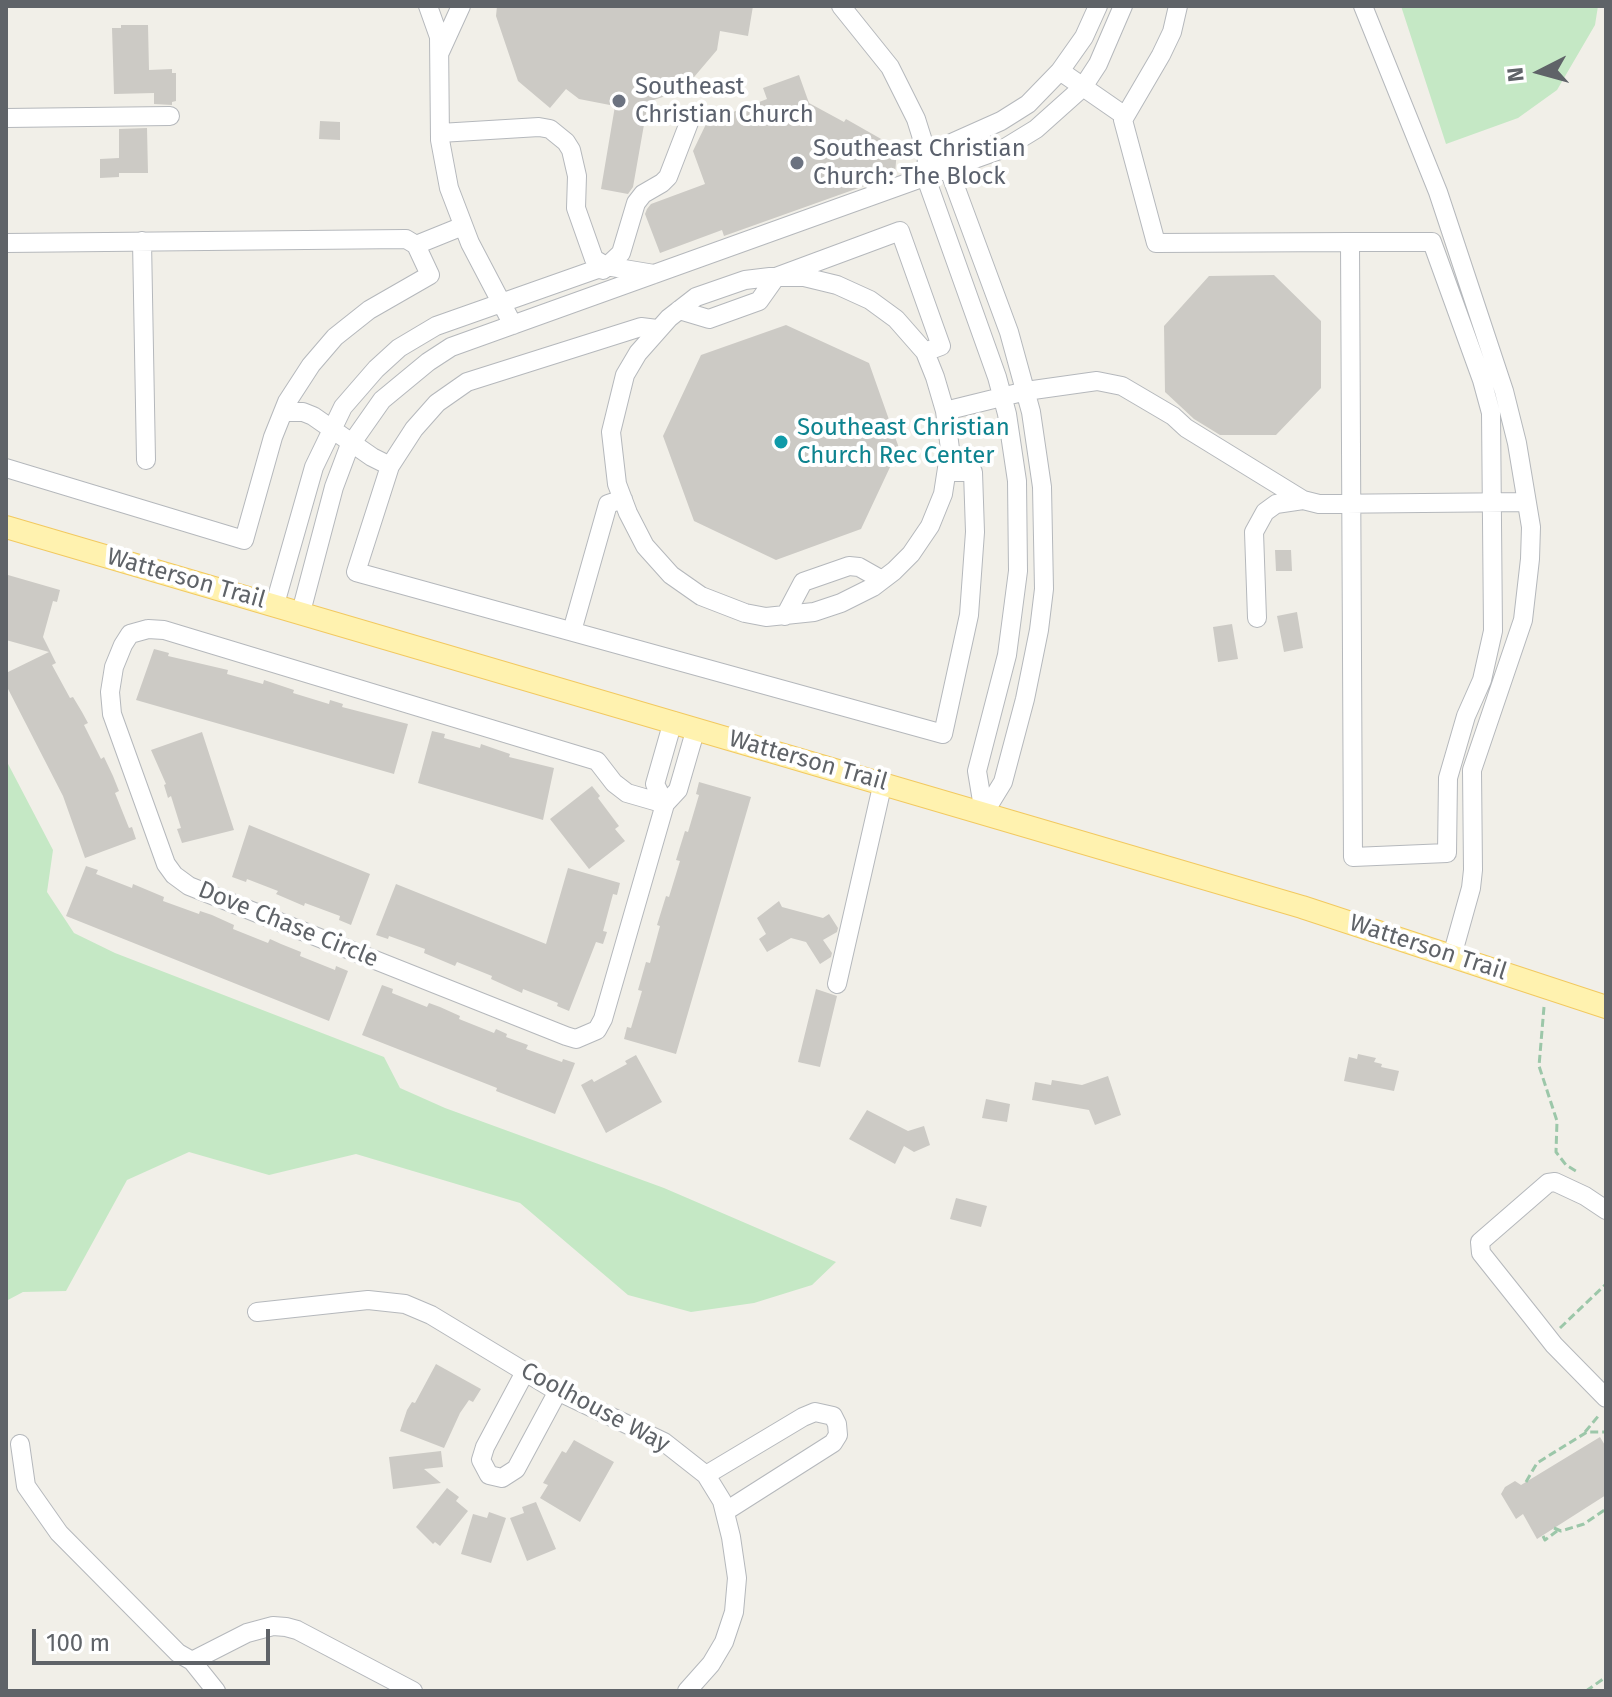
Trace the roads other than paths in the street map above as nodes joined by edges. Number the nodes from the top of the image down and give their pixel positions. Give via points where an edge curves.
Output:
1 (428, 6) edge
2 (461, 6) edge
3 (841, 6) edge
4 (1098, 6) edge
5 (1123, 6) edge
6 (1178, 6) edge
7 (1363, 6) edge
8 (440, 52) junction
9 (1060, 71) junction
10 (1083, 87) junction
11 (170, 116) dead end
12 (1125, 116) junction
13 (6, 118) edge
14 (690, 120) dead end
15 (440, 133) junction
16 (927, 154) junction
17 (949, 170) junction
18 (926, 178) junction
19 (463, 226) junction
20 (142, 241) junction
21 (1350, 242) junction
22 (1432, 242) junction
23 (1454, 242) junction
24 (6, 243) edge
25 (416, 245) junction
26 (606, 266) junction
27 (656, 275) junction
28 (776, 277) junction
29 (501, 302) junction
30 (568, 307) junction
31 (679, 310) junction
32 (513, 325) junction
33 (657, 329) junction
34 (925, 352) junction
35 (1026, 391) junction
36 (1002, 396) junction
37 (945, 411) junction
38 (283, 412) junction
39 (332, 428) junction
40 (352, 443) junction
41 (146, 460) dead end
42 (390, 466) junction
43 (6, 468) edge
44 (948, 472) junction
45 (623, 499) junction
46 (1303, 500) junction
47 (1527, 502) junction
48 (1493, 503) junction
49 (1352, 505) junction
50 (6, 527) edge
51 (882, 580) junction
52 (275, 604) junction
53 (301, 612) junction
54 (785, 616) junction
55 (1257, 618) dead end
56 (572, 631) junction
57 (673, 721) junction
58 (696, 728) junction
59 (883, 782) junction
60 (665, 804) junction
61 (984, 813) junction
62 (1452, 956) junction
63 (837, 984) dead end
64 (1606, 1007) edge
65 (1606, 1210) edge
66 (257, 1312) dead end
67 (525, 1372) junction
68 (558, 1391) junction
69 (1606, 1398) edge
70 (20, 1444) dead end
71 (706, 1475) junction
72 (726, 1511) junction
73 (192, 1661) junction
74 (216, 1691) edge
75 (413, 1691) edge
76 (687, 1691) edge

1 - 8 street
2 - 8 street
3 - 16 street via 890,67
4 - 9 street
5 - 10 street
6 - 12 street via 1161,55
7 - 23 street
8 - 15 street
9 - 10 street
9 - 16 street via 1028,104 1001,121
10 - 12 street
10 - 17 street via 1036,129
11 - 13 street
12 - 21 street via 1156,243
14 - 26 street via 668,177 636,203 621,253
15 - 19 street via 449,188
15 - 26 street via 539,127 558,135 575,161 576,208 590,254
16 - 17 street
16 - 18 street
17 - 18 street
17 - 35 street
18 - 27 street
18 - 36 street
19 - 25 street
19 - 29 street
20 - 24 street
20 - 25 street via 406,239
20 - 41 street
21 - 22 street
21 - 49 street
22 - 23 street
22 - 48 street via 1491,413
23 - 47 street via 1504,391
25 - 38 street via 430,275 369,310 335,337
26 - 27 street
26 - 29 street
26 - 30 street
27 - 30 street
28 - 31 street via 718,288
28 - 31 street via 759,301 709,319
28 - 34 street via 837,285 870,300 896,319
28 - 34 street via 900,231 941,346
29 - 32 street
29 - 39 street via 436,326 399,348 358,387
30 - 32 street
31 - 33 street
32 - 40 street via 451,347 428,362 382,400
33 - 42 street via 641,327 467,382 437,403
33 - 45 street via 625,375 617,400 612,450
34 - 37 street
35 - 36 street
35 - 46 street via 1097,381 1122,386
35 - 61 street via 1042,487 1044,589 1033,666 1003,782
36 - 37 street
36 - 61 street via 1017,481 1018,571 1007,655 977,771
37 - 44 street
38 - 39 street via 303,412
38 - 43 street via 244,540
39 - 40 street
39 - 52 street via 314,467
40 - 42 street
40 - 53 street via 334,487
42 - 56 street via 356,572
44 - 51 street via 930,526 911,554
44 - 56 street via 973,472 975,532 969,615 943,734
45 - 54 street via 645,546 671,575 701,596 745,613
45 - 56 street via 608,504
46 - 49 street
46 - 55 street via 1276,504 1254,532
47 - 48 street
47 - 62 street via 1530,559 1523,620 1472,770 1473,870
48 - 49 street
48 - 49 street via 1493,631 1448,778 1447,853 1353,857
50 - 52 main road, Watterson Trail
51 - 54 street via 841,603
51 - 54 street via 849,566 803,582
52 - 53 main road, Watterson Trail
53 - 57 main road, Watterson Trail
57 - 58 main road, Watterson Trail
57 - 60 street, Dove Chase Circle via 655,784
58 - 59 main road, Watterson Trail
58 - 60 street, Dove Chase Circle via 678,790
59 - 61 main road, Watterson Trail
59 - 63 street
60 - 60 street, Dove Chase Circle via 603,1019 597,1030 576,1039 189,886 174,875 112,714 114,667 130,634 164,630 597,761 627,793
61 - 62 main road, Watterson Trail
62 - 64 main road, Watterson Trail
65 - 69 street via 1565,1186 1548,1183 1480,1242 1481,1253
66 - 67 street, Coolhouse Way via 368,1300 405,1304
67 - 68 street, Coolhouse Way
67 - 68 street via 485,1447 481,1460 489,1475 502,1478 516,1469
68 - 71 street, Coolhouse Way via 664,1442
70 - 73 street via 26,1486 59,1533 164,1641
71 - 72 street, Coolhouse Way
71 - 72 street via 803,1417 815,1412 833,1416 838,1435 833,1443
72 - 76 street, Coolhouse Way via 737,1578 734,1612 711,1664
73 - 74 street
73 - 75 street via 247,1633 286,1627

